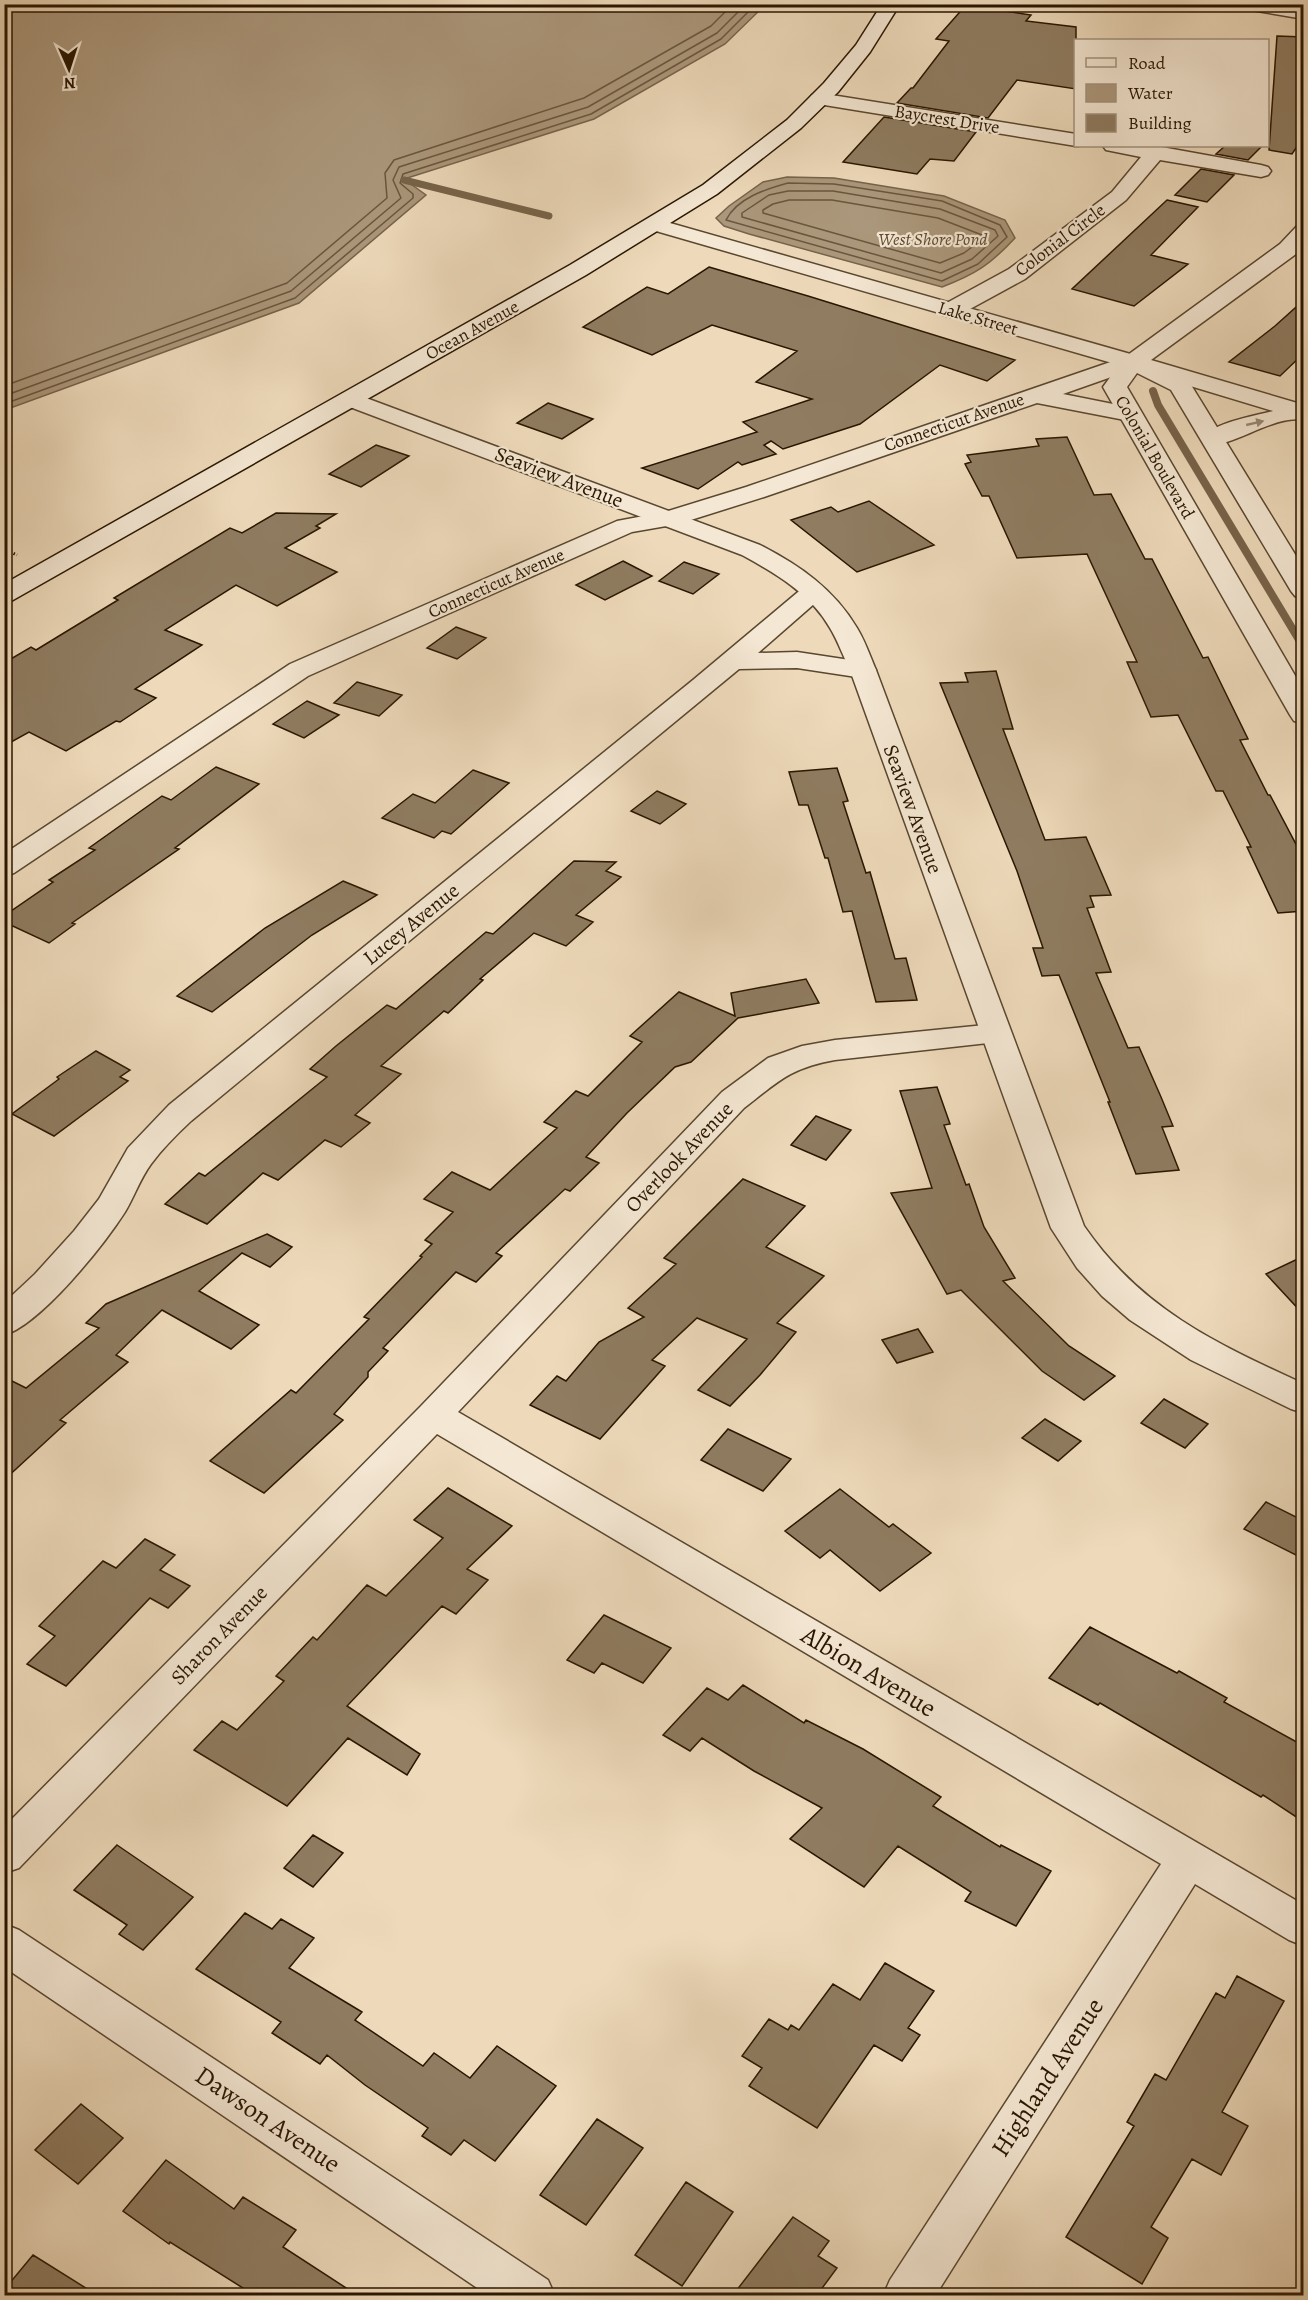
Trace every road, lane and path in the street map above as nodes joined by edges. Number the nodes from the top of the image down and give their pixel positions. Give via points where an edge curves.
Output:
1 (891, 4) edge
2 (1245, 4) edge
3 (1304, 14) edge
4 (819, 99) junction
5 (1074, 140) edge
6 (1120, 147) edge
7 (1156, 152) junction
8 (1260, 171) dead end
9 (656, 225) junction
10 (1304, 230) edge
11 (1296, 251) edge
12 (951, 310) junction
13 (1133, 362) junction
14 (1033, 395) junction
15 (350, 399) junction
16 (1302, 412) edge
17 (1130, 414) junction
18 (1213, 439) junction
19 (669, 519) junction
20 (1304, 591) edge
21 (813, 592) junction
22 (4, 595) edge
23 (732, 662) junction
24 (863, 670) junction
25 (1304, 715) edge
26 (4, 867) edge
27 (994, 1034) junction
28 (4, 1323) edge
29 (1304, 1401) edge
30 (434, 1415) junction
31 (4, 1855) edge
32 (1188, 1859) junction
33 (1304, 1927) edge
34 (4, 1943) edge
35 (531, 2295) edge
36 (907, 2295) edge

1 - 4 street, Ocean Avenue via 858,56
2 - 3 street
4 - 5 street, Baycrest Drive
4 - 9 street, Ocean Avenue via 738,170
6 - 7 street
7 - 8 street
7 - 12 street, Colonial Circle via 1119,196 1017,274
9 - 12 street, Lake Street
9 - 15 street, Ocean Avenue
10 - 11 street, Connecticut Avenue
11 - 13 street, Connecticut Avenue
12 - 13 street, Lake Street
13 - 14 street, Connecticut Avenue
13 - 16 street, Lake Street
13 - 17 street, Colonial Boulevard via 1115,387
13 - 18 street, Colonial Boulevard via 1180,385
14 - 17 street, Connecticut Avenue
14 - 19 street, Connecticut Avenue
15 - 19 street, Seaview Avenue
15 - 22 street, Ocean Avenue
18 -> 16 street, Lake Street via 1245,425
17 - 25 street, Colonial Boulevard
18 - 20 street, Colonial Boulevard
19 - 21 street, Seaview Avenue via 751,550 785,568
19 - 26 street, Connecticut Avenue via 626,526 299,670
21 - 23 street, Lucey Avenue
21 - 24 street, Seaview Avenue via 843,627
23 - 24 street via 797,660
23 - 28 street, Lucey Avenue via 180,1113 145,1148 112,1206 76,1254 44,1289
24 - 27 street, Seaview Avenue
27 - 29 street, Seaview Avenue via 1068,1228 1101,1276 1159,1326
27 - 30 street, Overlook Avenue via 802,1056 757,1079 732,1100
30 - 31 street, Sharon Avenue
30 - 32 street, Albion Avenue
32 - 33 street, Albion Avenue
32 - 36 street, Highland Avenue
34 - 35 street, Dawson Avenue

